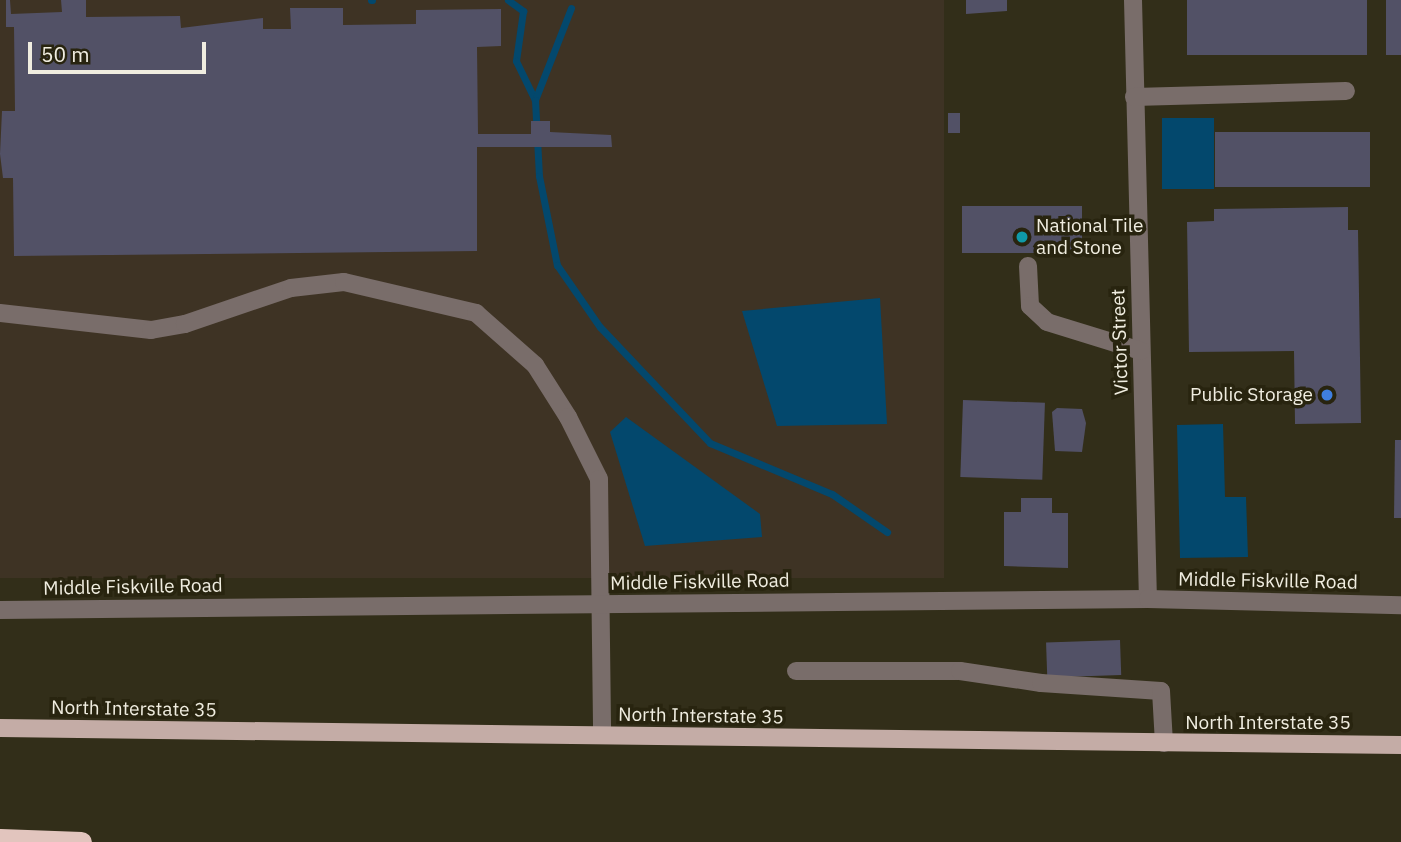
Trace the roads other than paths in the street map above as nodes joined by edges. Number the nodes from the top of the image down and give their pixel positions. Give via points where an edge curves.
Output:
1 (1133, 0) edge
2 (1346, 91) dead end
3 (1134, 97) junction
4 (1028, 266) dead end
5 (0, 313) edge
6 (1141, 351) junction
7 (1148, 599) junction
8 (601, 604) junction
9 (1401, 605) edge
10 (0, 610) edge
11 (796, 671) dead end
12 (0, 728) edge
13 (602, 735) junction
14 (1164, 743) junction
15 (1401, 745) edge
16 (0, 839) edge
17 (81, 842) edge

1 - 3 street, Victor Street
2 - 3 street
3 - 6 street, Victor Street
4 - 6 street via 1030,306 1047,322
5 - 8 street via 151,330 185,324 290,288 344,282 476,313 535,365 599,479
6 - 7 street, Victor Street
7 - 8 street, Middle Fiskville Road
7 - 9 street, Middle Fiskville Road
8 - 10 street, Middle Fiskville Road
8 - 13 street
11 - 14 street via 960,671 1041,683 1161,691
12 - 13 main road, North Interstate 35
13 - 14 main road, North Interstate 35
14 - 15 main road, North Interstate 35
16 - 17 highway

